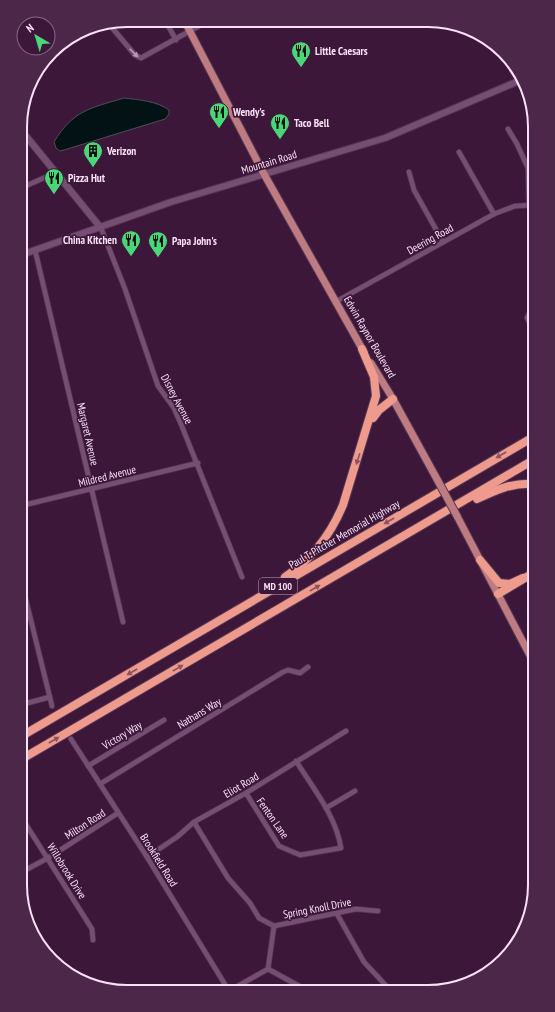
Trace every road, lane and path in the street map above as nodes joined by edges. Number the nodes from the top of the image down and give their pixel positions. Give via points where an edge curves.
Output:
1 (169, 27) edge
2 (187, 27) edge
3 (196, 27) edge
4 (113, 28) edge
5 (189, 31) junction
6 (176, 40) junction
7 (517, 82) edge
8 (508, 129) dead end
9 (27, 138) edge
10 (458, 152) dead end
11 (528, 168) edge
12 (409, 172) dead end
13 (55, 173) junction
14 (264, 174) junction
15 (27, 185) edge
16 (528, 204) edge
17 (494, 214) junction
18 (101, 228) junction
19 (443, 242) junction
20 (35, 250) junction
21 (27, 253) edge
22 (337, 301) junction
23 (362, 349) junction
24 (393, 399) junction
25 (370, 422) junction
26 (528, 440) edge
27 (198, 463) junction
28 (528, 463) edge
29 (528, 484) edge
30 (91, 488) junction
31 (27, 504) edge
32 (426, 524) junction
33 (480, 560) junction
34 (528, 576) edge
35 (242, 577) dead end
36 (523, 578) junction
37 (498, 594) junction
38 (27, 604) edge
39 (123, 622) dead end
40 (528, 645) edge
41 (147, 663) junction
42 (308, 667) dead end
43 (50, 697) junction
44 (27, 703) edge
45 (52, 706) dead end
46 (164, 720) dead end
47 (346, 731) dead end
48 (27, 733) edge
49 (71, 739) dead end
50 (27, 756) edge
51 (296, 761) junction
52 (88, 766) junction
53 (100, 784) junction
54 (355, 791) dead end
55 (246, 793) junction
56 (326, 808) junction
57 (118, 813) junction
58 (194, 822) junction
59 (27, 826) edge
60 (147, 857) junction
61 (48, 858) junction
62 (27, 869) edge
63 (378, 911) dead end
64 (337, 914) junction
65 (274, 926) junction
66 (93, 940) dead end
67 (268, 969) junction
68 (225, 985) edge
69 (240, 985) edge
70 (297, 985) edge
71 (385, 985) edge

1 - 6 street
2 - 5 main road, Edwin Raynor Boulevard
3 - 5 street
4 -> 6 street via 138,58
5 - 6 street
5 - 14 main road, Edwin Raynor Boulevard
7 - 14 main road, Mountain Road via 385,138
8 - 11 street
9 - 13 main road
10 - 17 street
12 - 19 street via 414,190
13 - 15 street
13 - 18 main road
14 - 18 main road, Mountain Road via 171,202
14 - 22 main road, Edwin Raynor Boulevard
16 - 17 street, Deering Road
17 - 19 street, Deering Road
18 - 20 main road, Mountain Road
18 - 27 street, Disney Avenue via 158,386 174,408
19 - 22 street, Deering Road
20 - 21 main road, Mountain Road
20 - 30 street, Margaret Avenue
22 - 23 main road, Edwin Raynor Boulevard
23 - 24 main road, Edwin Raynor Boulevard
23 - 25 highway via 376,388
24 - 25 highway via 379,410
24 - 33 main road, Edwin Raynor Boulevard, bridge
25 -> 41 highway via 339,515 312,554 280,580
26 -> 41 highway, Paul T. Pitcher Memorial Highway / MD 100
27 - 30 street, Mildred Avenue
27 - 35 street, Disney Avenue
28 - 32 highway, MD 100
29 - 32 highway via 505,486
30 - 31 street, Mildred Avenue
30 - 39 street, Margaret Avenue
50 -> 32 highway, MD 100
33 - 36 highway via 499,583 510,584
33 - 37 main road, Edwin Raynor Boulevard
34 - 36 highway
36 - 37 highway
37 - 40 main road, Edwin Raynor Boulevard
38 - 43 street
41 -> 48 highway, Paul T. Pitcher Memorial Highway / MD 100
42 - 53 street, Nathans Way via 300,672 283,672
43 - 44 street
43 - 45 street
46 - 52 street, Victory Way
47 - 51 street, Eliot Road
49 - 52 street, Brookfield Road
51 - 55 street, Eliot Road
51 - 56 street
52 - 53 street, Brookfield Road
53 - 57 street, Brookfield Road
54 - 56 street
55 - 56 street, Fenton Lane via 279,846 300,855 341,848 338,832
55 - 58 street, Eliot Road
57 - 60 street, Brookfield Road
57 - 61 street, Milton Road
58 - 60 street, Eliot Road
58 - 65 street, Spring Knoll Drive via 228,878 250,903 259,918
59 - 61 street, Willobrook Drive
60 - 68 street, Brookfield Road
61 - 62 street, Milton Road
61 - 66 street, Willobrook Drive via 92,929
63 - 64 street, Spring Knoll Drive via 356,909
64 - 65 street, Spring Knoll Drive
64 - 71 street via 364,962
65 - 67 street
67 - 69 street
67 - 70 street

